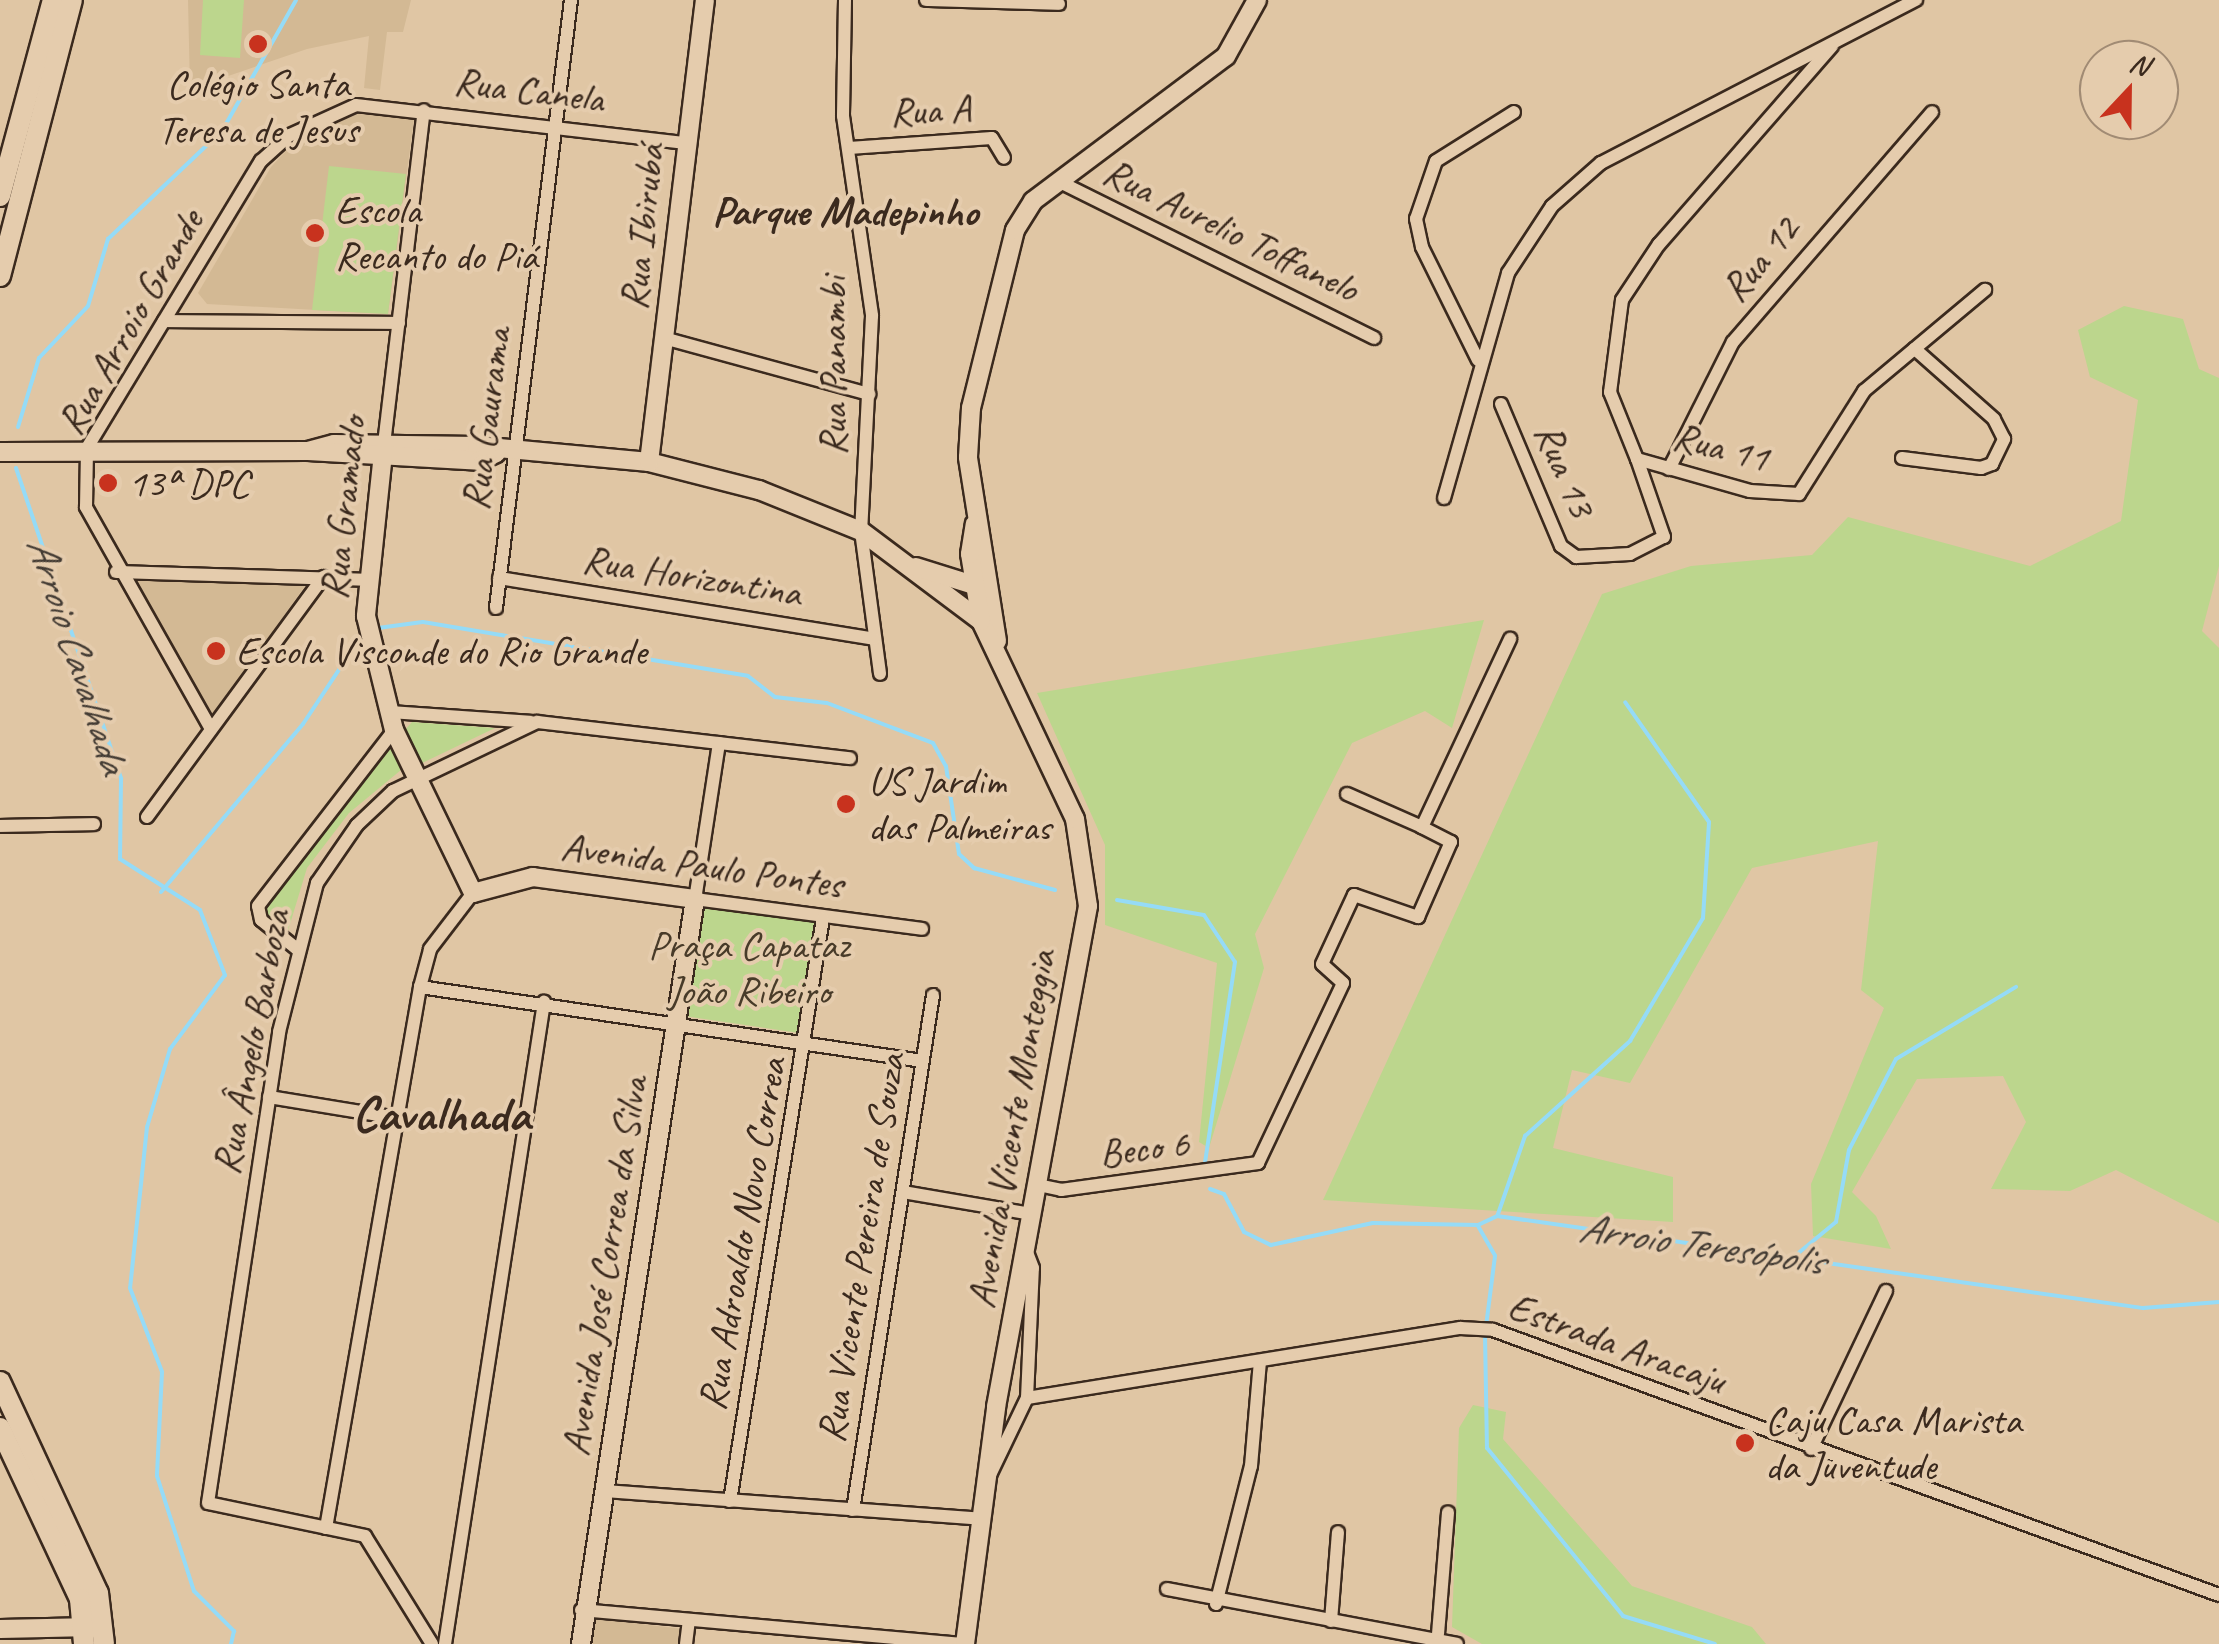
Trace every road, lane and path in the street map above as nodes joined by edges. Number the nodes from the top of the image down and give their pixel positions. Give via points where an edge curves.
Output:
1 (53, 0) edge
2 (64, 0) edge
3 (72, 0) edge
4 (571, 0) edge
5 (705, 0) edge
6 (845, 0) edge
7 (926, 0) edge
8 (1257, 0) edge
9 (1916, 0) edge
10 (1059, 4) dead end
11 (61, 40) junction
12 (1832, 46) junction
13 (424, 110) junction
14 (1514, 112) dead end
15 (1932, 112) dead end
16 (556, 126) junction
17 (686, 143) junction
18 (849, 148) junction
19 (1004, 158) dead end
20 (1058, 181) junction
21 (0, 196) edge
22 (0, 276) edge
23 (1985, 290) dead end
24 (164, 321) junction
25 (398, 323) junction
26 (664, 338) junction
27 (1374, 338) dead end
28 (1915, 349) junction
29 (1478, 360) junction
30 (869, 394) junction
31 (1502, 404) dead end
32 (0, 442) edge
33 (29, 448) junction
34 (87, 448) junction
35 (384, 451) junction
36 (0, 452) edge
37 (515, 453) junction
38 (1902, 458) dead end
39 (1636, 459) junction
40 (649, 462) junction
41 (1669, 469) junction
42 (1444, 498) dead end
43 (861, 531) junction
44 (975, 537) junction
45 (924, 568) junction
46 (116, 572) junction
47 (324, 578) junction
48 (500, 578) junction
49 (367, 580) junction
50 (974, 582) junction
51 (941, 590) junction
52 (496, 608) dead end
53 (987, 619) junction
54 (874, 639) junction
55 (1510, 639) dead end
56 (880, 674) dead end
57 (391, 721) junction
58 (537, 722) junction
59 (211, 729) junction
60 (718, 743) junction
61 (850, 758) dead end
62 (414, 777) junction
63 (1347, 794) dead end
64 (147, 817) dead end
65 (94, 824) dead end
66 (0, 826) edge
67 (1422, 827) junction
68 (473, 893) junction
69 (695, 898) junction
70 (824, 918) junction
71 (922, 930) dead end
72 (297, 949) junction
73 (420, 986) junction
74 (933, 995) dead end
75 (544, 1002) junction
76 (676, 1024) junction
77 (807, 1043) junction
78 (923, 1061) junction
79 (269, 1097) junction
80 (397, 1118) junction
81 (1038, 1185) junction
82 (903, 1192) junction
83 (1032, 1214) junction
84 (1024, 1247) junction
85 (1886, 1291) dead end
86 (1260, 1361) junction
87 (0, 1382) edge
88 (1027, 1398) junction
89 (0, 1428) edge
90 (1811, 1449) junction
91 (8, 1464) edge
92 (987, 1480) junction
93 (604, 1491) junction
94 (730, 1501) junction
95 (852, 1510) junction
96 (1448, 1512) dead end
97 (982, 1519) junction
98 (326, 1528) junction
99 (1338, 1532) dead end
100 (1168, 1589) dead end
101 (2219, 1595) edge
102 (1216, 1604) junction
103 (581, 1610) junction
104 (688, 1620) junction
105 (1331, 1621) junction
106 (0, 1629) edge
107 (1438, 1634) junction
108 (94, 1635) edge
109 (581, 1643) edge
110 (432, 1644) edge
111 (445, 1644) edge
112 (686, 1644) edge
113 (962, 1644) edge
114 (1457, 1644) edge

1 - 21 main road
2 - 11 main road
3 - 11 main road
4 - 16 street, Rua Gaurama
5 - 17 main road, Rua Ibirubá
6 - 18 street, Rua Panambi
7 - 10 street
8 - 20 main road, Avenida Vicente Monteggia via 1226,56
9 - 12 street
11 - 22 main road
12 - 29 street via 1601,163 1552,206 1508,273
12 - 39 street, Rua 11 via 1659,244 1622,300 1610,392
13 - 16 street, Rua Canela
13 - 24 street, Rua Arroio Grande via 356,105 290,134 262,161
13 - 25 street, Rua Gramado
14 - 29 street via 1436,160 1416,219 1422,248
15 - 41 street, Rua 12 via 1733,342
16 - 17 street, Rua Canela
16 - 37 street, Rua Gaurama
17 - 26 main road, Rua Ibirubá
18 - 19 street, Rua A via 992,138
18 - 30 street, Rua Panambi via 872,316
20 - 27 street, Rua Aurelio Toffanelo
20 - 44 main road, Avenida Vicente Monteggia via 1016,230 975,392 968,457
23 - 28 street, Rua 11
24 - 25 street
24 - 34 street, Rua Arroio Grande
25 - 35 street, Rua Gramado
26 - 30 street
26 - 40 main road, Rua Ibirubá
28 - 38 street via 1994,419 2004,438 1992,464 1981,468
28 - 41 street, Rua 11 via 1864,391 1799,494 1750,492
29 - 42 street
30 - 43 street, Rua Panambi
31 - 39 street, Rua 13 via 1561,546 1576,557 1630,554 1664,538
32 - 33 main road
33 - 34 main road
33 - 36 main road
34 - 35 main road
34 - 46 street, Rua Arroio Grande via 86,507
35 - 37 main road via 478,461
35 - 49 main road, Rua Gramado
37 - 40 main road
37 - 48 street, Rua Gaurama
39 - 41 street, Rua 11
40 - 43 main road via 759,490
43 - 45 main road
43 - 54 street, Rua Panambi
44 - 45 main road
44 - 50 main road
44 - 53 main road, Avenida Vicente Monteggia
45 - 50 main road
45 - 51 main road
46 - 47 street
46 - 59 street, Rua Arroio Grande
47 - 49 street
47 - 59 street
48 - 52 street, Rua Gaurama
48 - 54 street, Rua Horizontina
49 - 57 main road, Rua Gramado via 366,616
50 - 51 main road via 963,592
50 - 53 main road
51 - 53 main road
53 - 81 main road, Avenida Vicente Monteggia via 1075,818 1088,866 1088,906
54 - 56 street, Rua Panambi
55 - 67 street
57 - 58 street
57 - 62 main road, Rua Gramado
57 - 72 street via 258,906 261,920
58 - 60 street
58 - 62 street, Rua Ângelo Barboza
59 - 64 street
60 - 61 street
60 - 69 street
62 - 68 main road, Rua Gramado
62 - 72 street, Rua Ângelo Barboza via 332,855
63 - 67 street
65 - 66 street
67 - 81 street, Beco 6 via 1452,842 1418,916 1354,895 1322,964 1343,982 1258,1163 1061,1190
68 - 69 main road, Avenida Paulo Pontes via 533,877
68 - 73 street via 430,949
69 - 70 street, Avenida Paulo Pontes
69 - 76 main road, Avenida José Correa da Silva
70 - 71 street, Avenida Paulo Pontes
70 - 77 street, Rua Adroaldo Novo Correa
72 - 79 street, Rua Ângelo Barboza
73 - 75 street
73 - 80 street
74 - 78 street, Rua Vicente Pereira de Souza
75 - 76 street
75 - 111 street
76 - 77 street
76 - 93 main road, Avenida José Correa da Silva
77 - 78 street
77 - 94 street, Rua Adroaldo Novo Correa
78 - 82 street, Rua Vicente Pereira de Souza
79 - 80 street
79 - 98 street, Rua Ângelo Barboza via 209,1505
80 - 98 street
81 - 83 main road, Avenida Vicente Monteggia
82 - 83 street
82 - 95 street, Rua Vicente Pereira de Souza
83 - 84 main road, Avenida Vicente Monteggia
84 - 88 street via 1034,1268
84 - 92 main road, Avenida Vicente Monteggia
85 - 90 street
86 - 88 street, Estrada Aracaju
86 - 90 street, Estrada Aracaju via 1492,1330
86 - 102 street via 1251,1466
87 - 108 main road via 98,1593
88 - 92 street
89 - 91 main road
90 - 101 street, Estrada Aracaju
91 - 108 main road
92 - 97 main road, Avenida Vicente Monteggia
93 - 94 street
93 - 103 main road, Avenida José Correa da Silva
94 - 95 street
95 - 97 street
96 - 107 street
97 - 113 main road, Avenida Vicente Monteggia
98 - 110 street via 372,1541
99 - 105 street
100 - 102 street
102 - 105 street
103 - 104 street
103 - 109 main road, Avenida José Correa da Silva
104 - 112 street
104 - 113 street
105 - 107 street
106 - 108 main road
107 - 114 street

